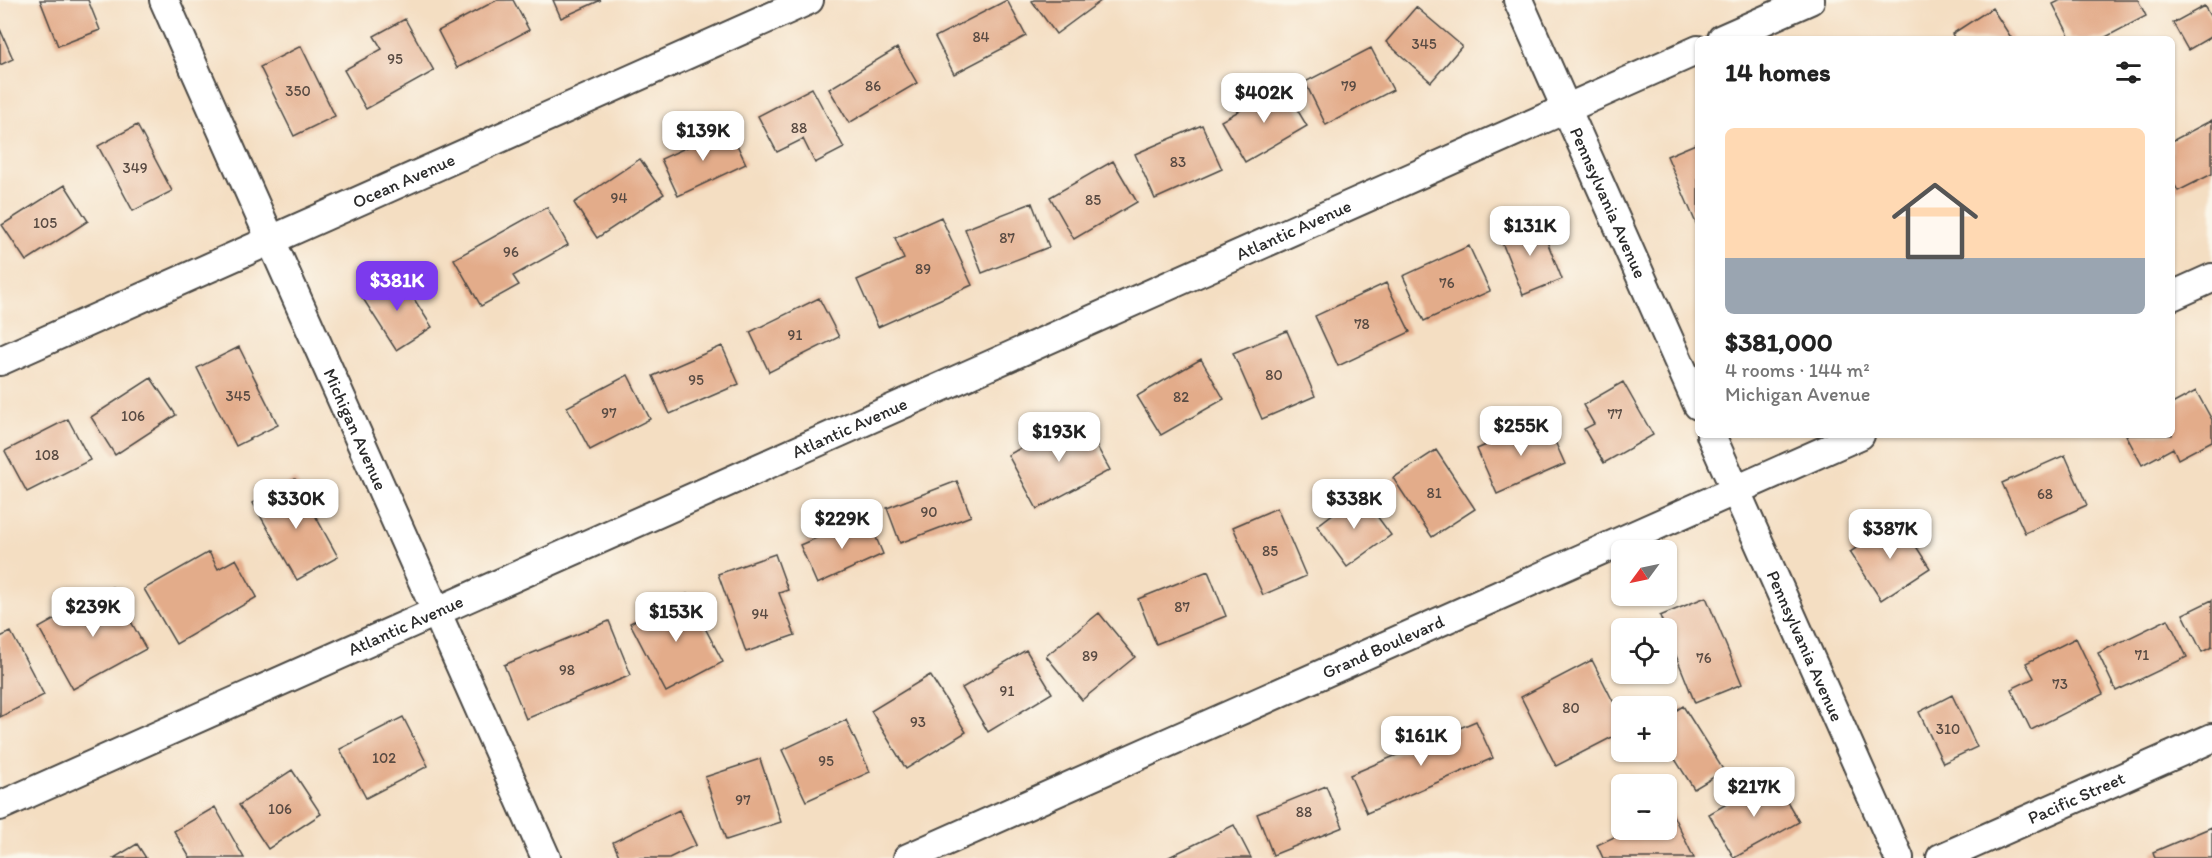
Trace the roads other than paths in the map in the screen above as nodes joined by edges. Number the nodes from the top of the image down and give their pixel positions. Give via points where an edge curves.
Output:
1 (164, 0) edge
2 (809, 0) edge
3 (1518, 0) edge
4 (1810, 0) edge
5 (1729, 36) edge
6 (1695, 51) edge
7 (1566, 108) junction
8 (271, 240) junction
9 (2212, 278) edge
10 (2175, 295) edge
11 (0, 361) edge
12 (1695, 398) edge
13 (1712, 438) edge
14 (1853, 438) edge
15 (1736, 490) junction
16 (437, 612) junction
17 (2212, 738) edge
18 (0, 807) edge
19 (546, 858) edge
20 (908, 858) edge
21 (1899, 858) edge
22 (1941, 858) edge

1 - 8 street, Michigan Avenue
2 - 8 street, Ocean Avenue
3 - 7 street, Pennsylvania Avenue
4 - 5 street
6 - 7 street, Atlantic Avenue
7 - 12 street, Pennsylvania Avenue
7 - 16 street, Atlantic Avenue
8 - 11 street, Ocean Avenue
8 - 16 street, Michigan Avenue
9 - 10 street
13 - 15 street, Pennsylvania Avenue
14 - 15 street, Grand Boulevard
15 - 20 street, Grand Boulevard
15 - 21 street, Pennsylvania Avenue
16 - 18 street, Atlantic Avenue
16 - 19 street, Michigan Avenue
17 - 22 street, Pacific Street

